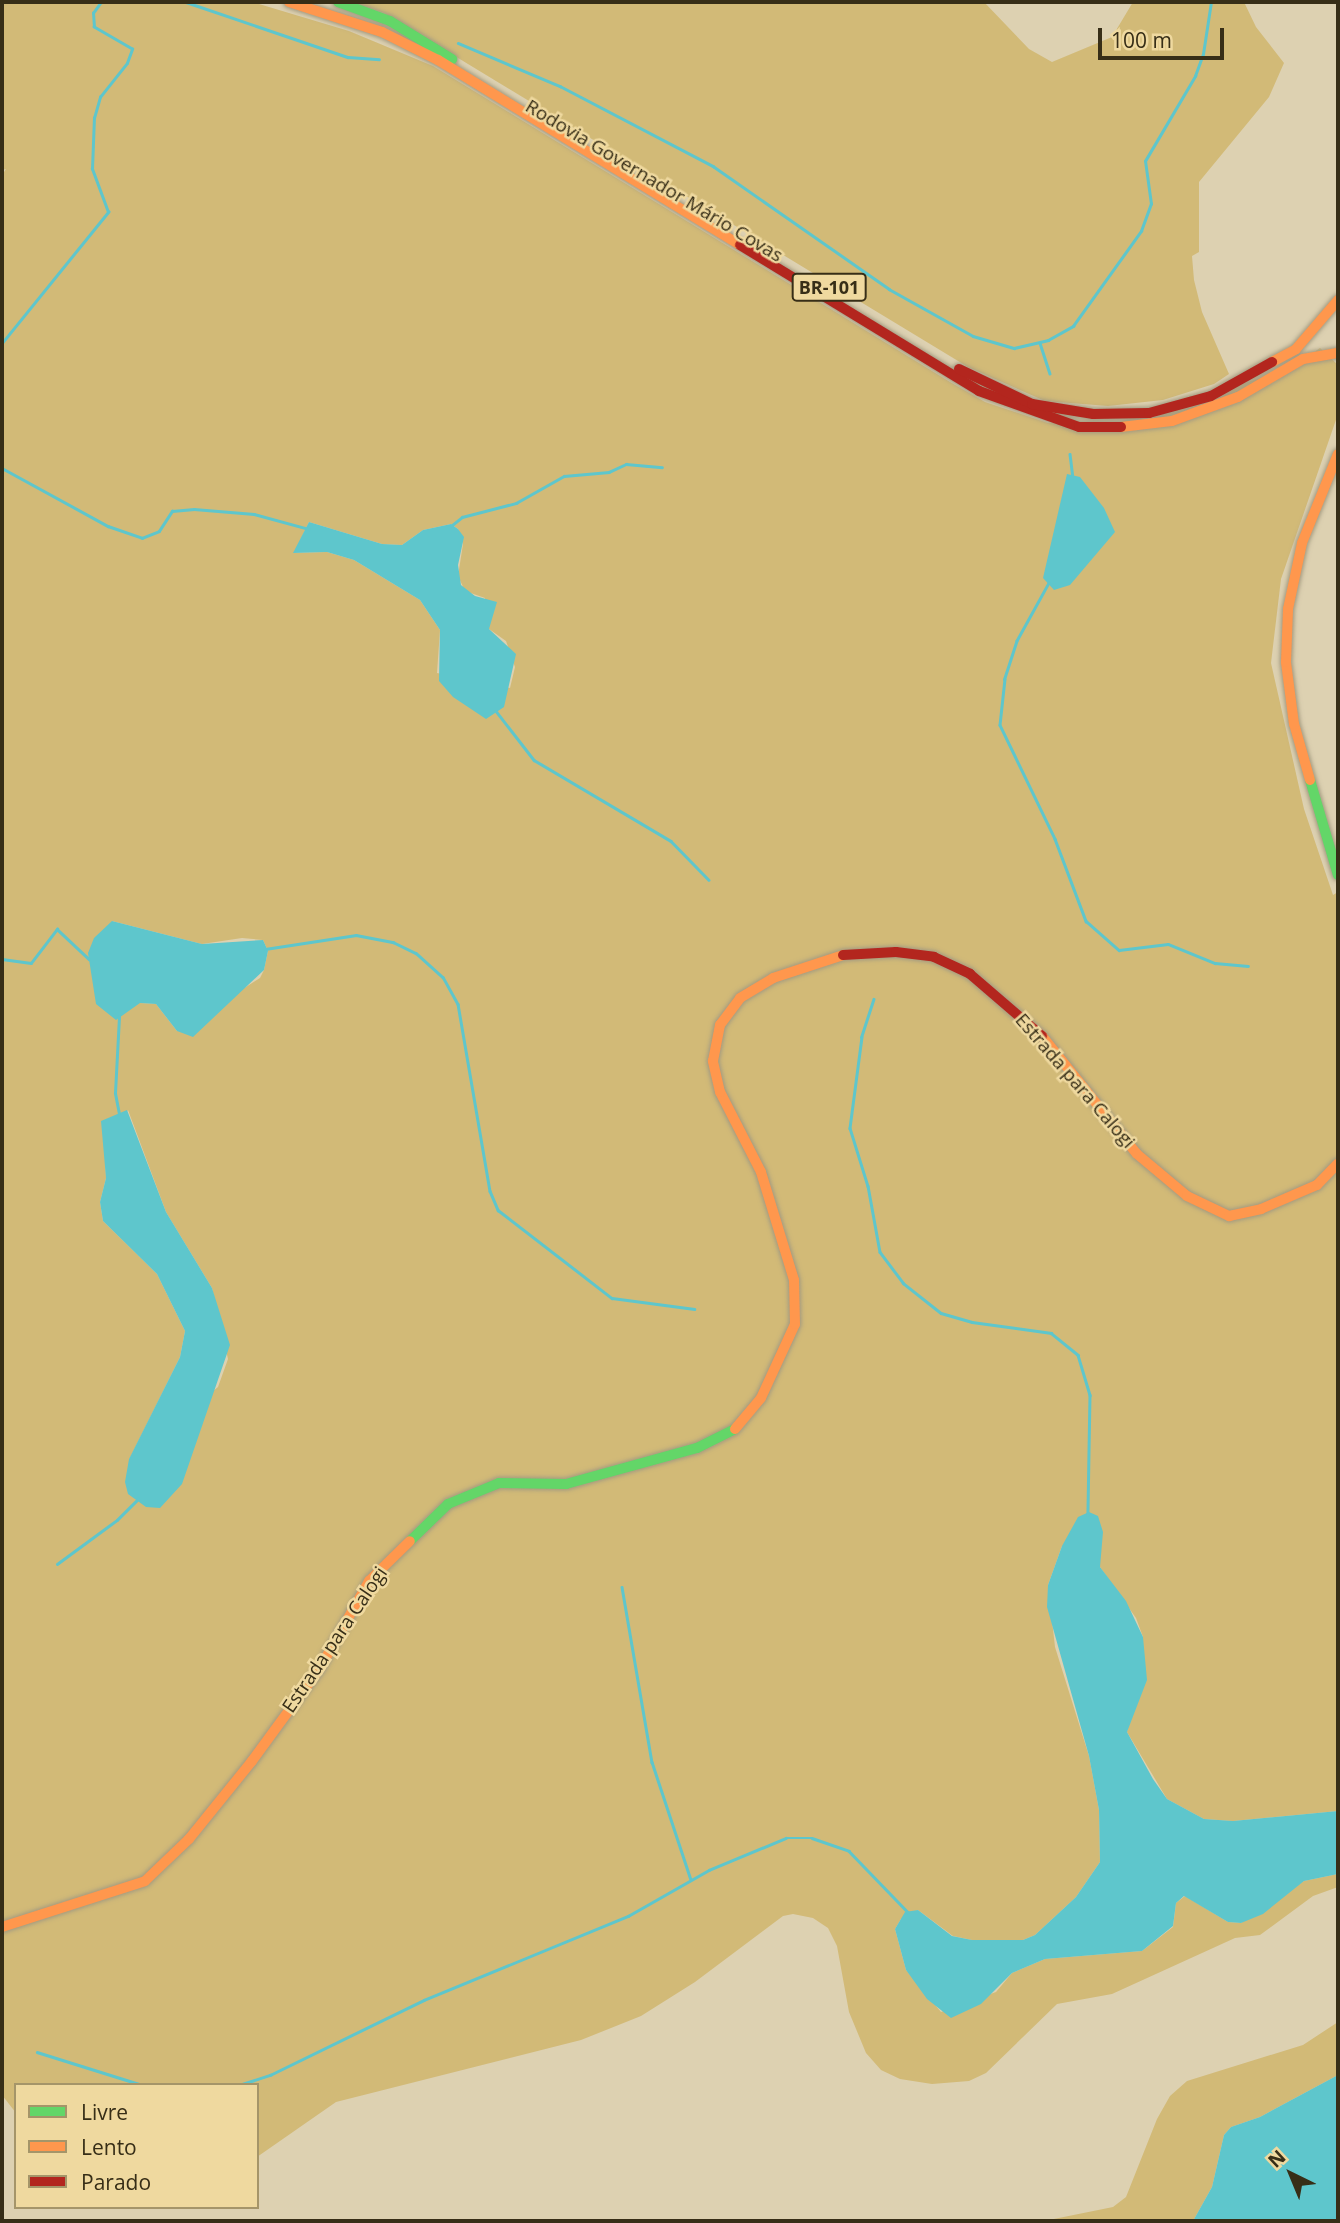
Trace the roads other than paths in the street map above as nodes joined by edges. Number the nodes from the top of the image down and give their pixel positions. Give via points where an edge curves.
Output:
1 (289, 2) edge
2 (338, 2) edge
3 (1338, 300) edge
4 (1338, 353) edge
5 (1338, 454) edge
6 (1338, 875) edge
7 (1338, 1163) edge
8 (2, 1927) edge

1 - 4 main road, Rodovia Governador Mário Covas / BR-101 via 382,32 438,60 978,391 1026,411 1079,427 1134,427 1172,421 1238,397 1303,359
2 - 3 main road, Rodovia Governador Mário Covas / BR-101 via 400,27 936,355 1032,404 1114,415 1183,406 1240,383 1296,349
5 - 6 main road via 1302,543 1288,609 1286,662 1294,724
7 - 8 main road, Estrada para Calogi via 1317,1185 1261,1209 1229,1216 1187,1196 1138,1154 1038,1032 970,974 934,957 896,952 843,955 773,978 740,998 720,1025 713,1061 720,1092 761,1172 794,1280 795,1324 761,1398 734,1429 697,1448 566,1483 499,1483 448,1504 369,1581 320,1668 252,1761 189,1839 145,1881

